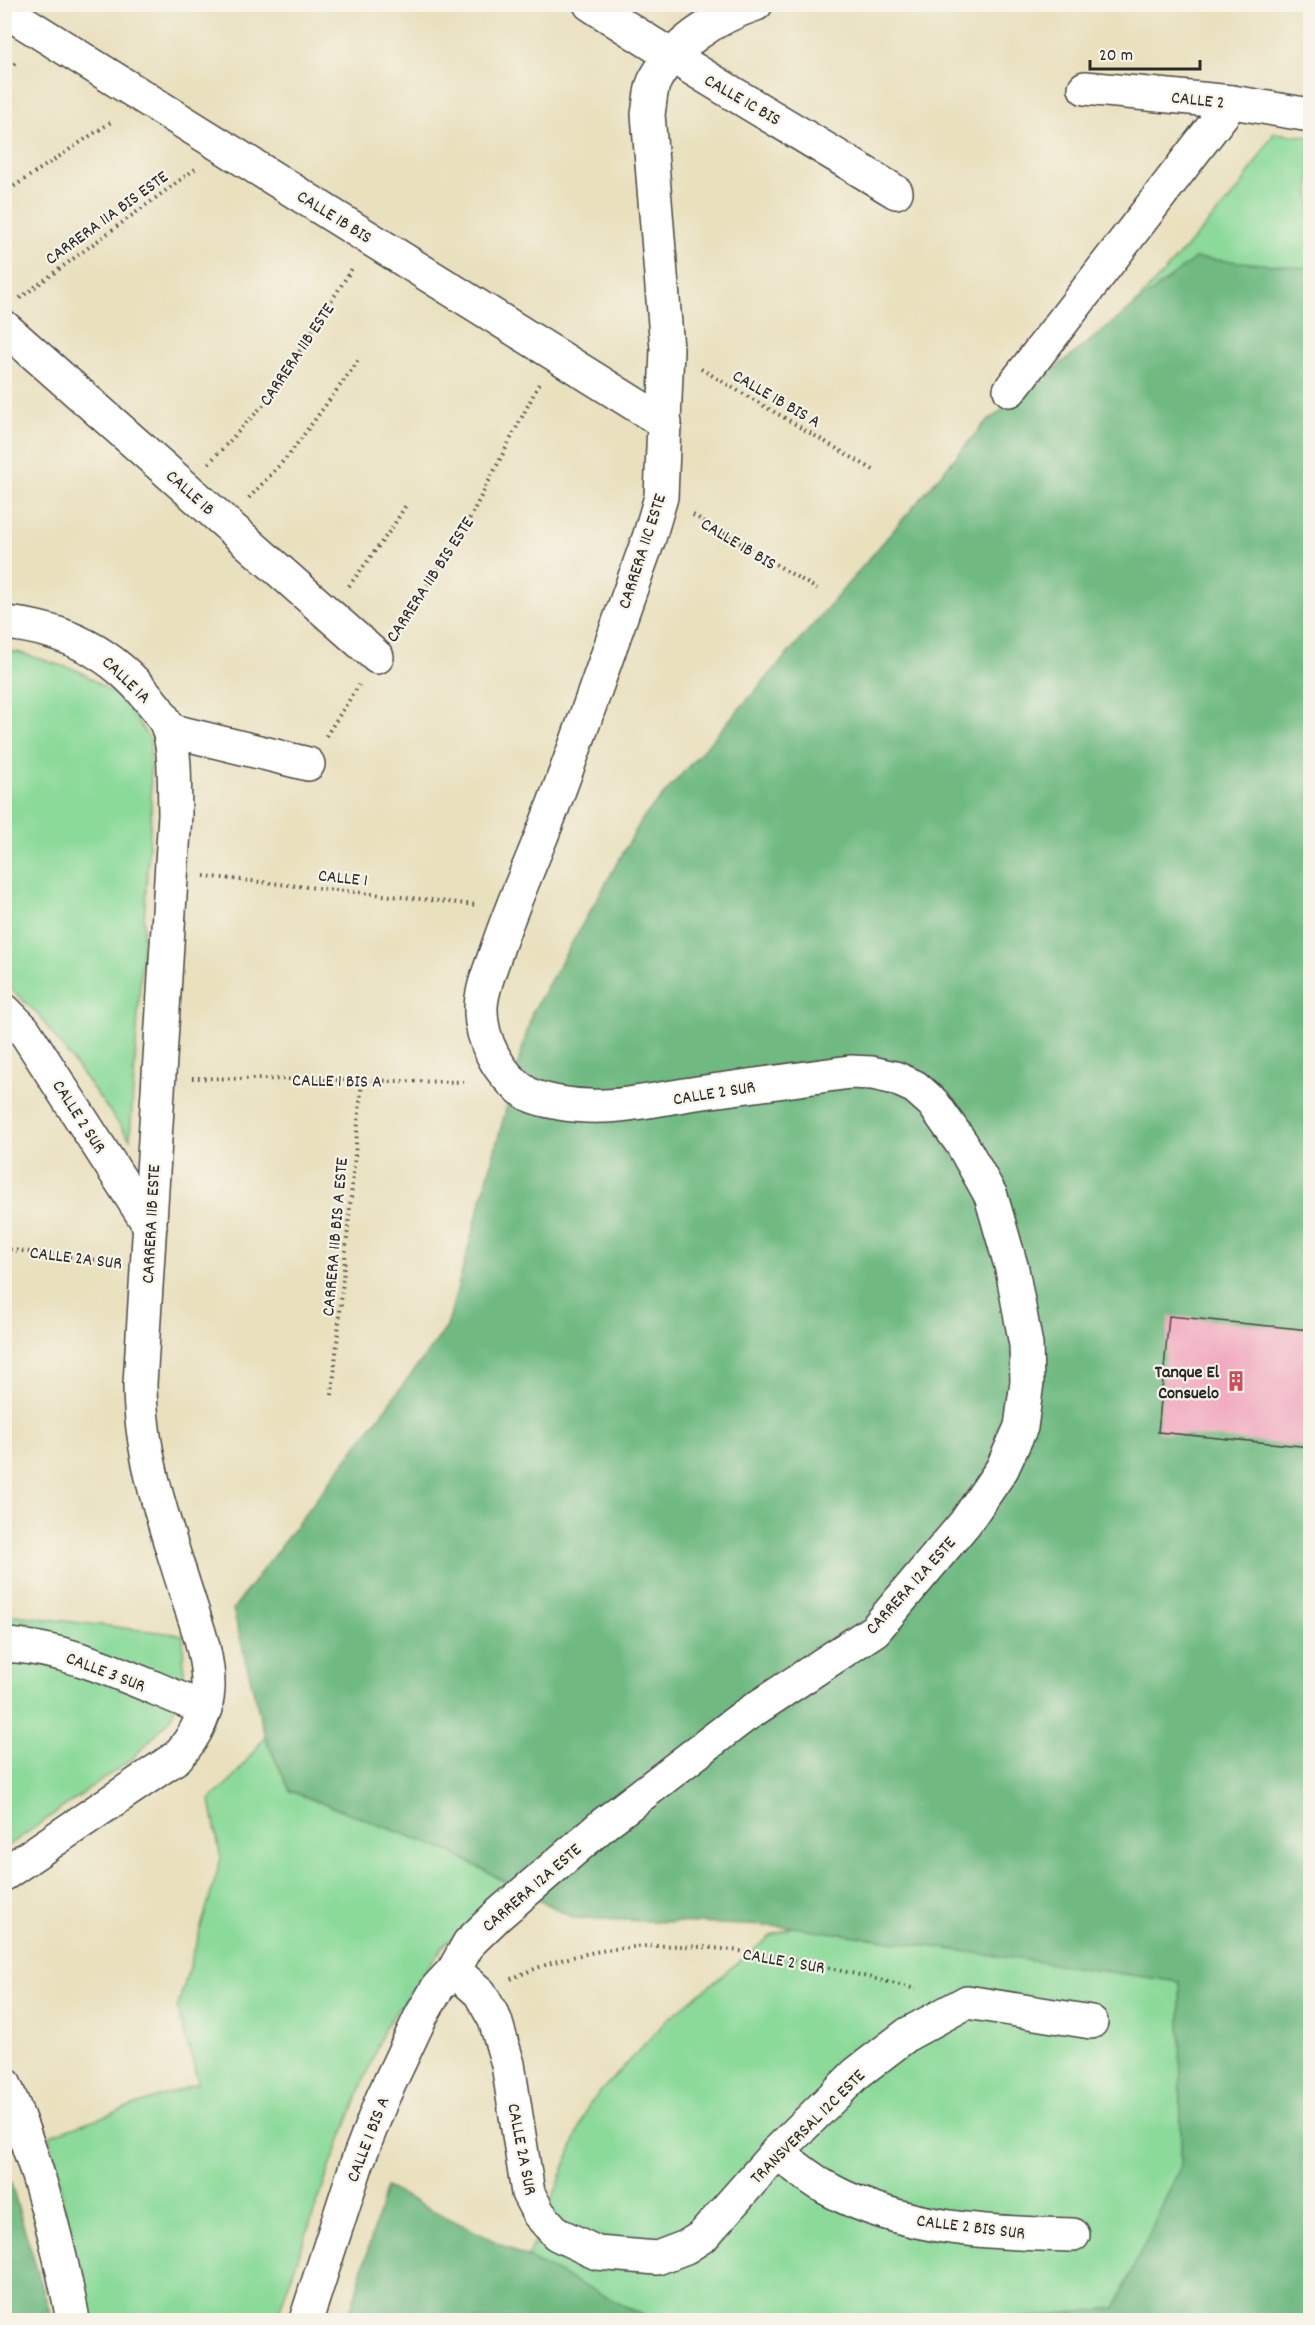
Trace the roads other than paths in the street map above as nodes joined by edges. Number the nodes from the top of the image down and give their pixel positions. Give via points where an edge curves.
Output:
1 (590, 4) edge
2 (756, 4) edge
3 (4, 10) edge
4 (670, 57) junction
5 (1084, 88) dead end
6 (1232, 102) junction
7 (1311, 116) edge
8 (896, 192) dead end
9 (9, 314) edge
10 (1010, 390) dead end
11 (665, 423) junction
12 (4, 624) edge
13 (377, 657) road end
14 (169, 730) junction
15 (308, 764) road end
16 (4, 1010) edge
17 (515, 1082) joint
18 (915, 1087) joint
19 (150, 1226) junction
20 (4, 1645) edge
21 (206, 1709) junction
22 (4, 1874) edge
23 (454, 1970) junction
24 (1091, 2022) dead end
25 (4, 2083) edge
26 (777, 2152) junction
27 (1073, 2235) dead end
28 (657, 2258) joint
29 (73, 2320) edge
30 (306, 2320) edge

1 - 4 street, CALLE 1C BIS
2 - 4 street, CARRERA 11C ESTE via 702,30
3 - 11 street, CALLE 1B BIS
4 - 8 street, CALLE 1C BIS
4 - 11 street, CARRERA 11C ESTE via 653,84 648,114 666,350
5 - 6 street, CALLE 2
6 - 7 street, CALLE 2
6 - 10 street
9 - 13 street, CALLE 1B via 186,488
11 - 17 street, CARRERA 11C ESTE via 661,496 649,537 484,987 481,1008 489,1049
12 - 14 street, CALLE 1A via 51,630 99,652 139,686
14 - 15 street
14 - 19 street, CARRERA 11B ESTE via 175,814
16 - 19 street, CALLE 2 SUR via 24,1030
17 - 18 street, CALLE 2 SUR via 528,1094 582,1107 619,1106 850,1072 895,1078
18 - 23 street, CARRERA 12A ESTE via 951,1126 991,1196 1019,1301 1027,1382 1021,1427 1002,1469 965,1522 875,1630 743,1717 605,1823 469,1943
19 - 21 street, CARRERA 11B ESTE via 140,1415 155,1494 204,1649
20 - 21 street, CALLE 3 SUR via 33,1646 75,1658
21 - 22 street via 191,1742 177,1757
23 - 28 street, CALLE 2A SUR via 480,1993 495,2020 508,2064 528,2193 539,2214 557,2234 597,2253
23 - 30 street, CALLE 1 BIS A via 438,1987 421,2016 382,2099
24 - 26 street, TRANSVERSAL 12C ESTE via 967,2002 909,2034 857,2073
25 - 29 street via 50,2213
26 - 27 street, CALLE 2 BIS SUR via 829,2190 921,2223 991,2233
26 - 28 street, TRANSVERSAL 12C ESTE via 703,2236

